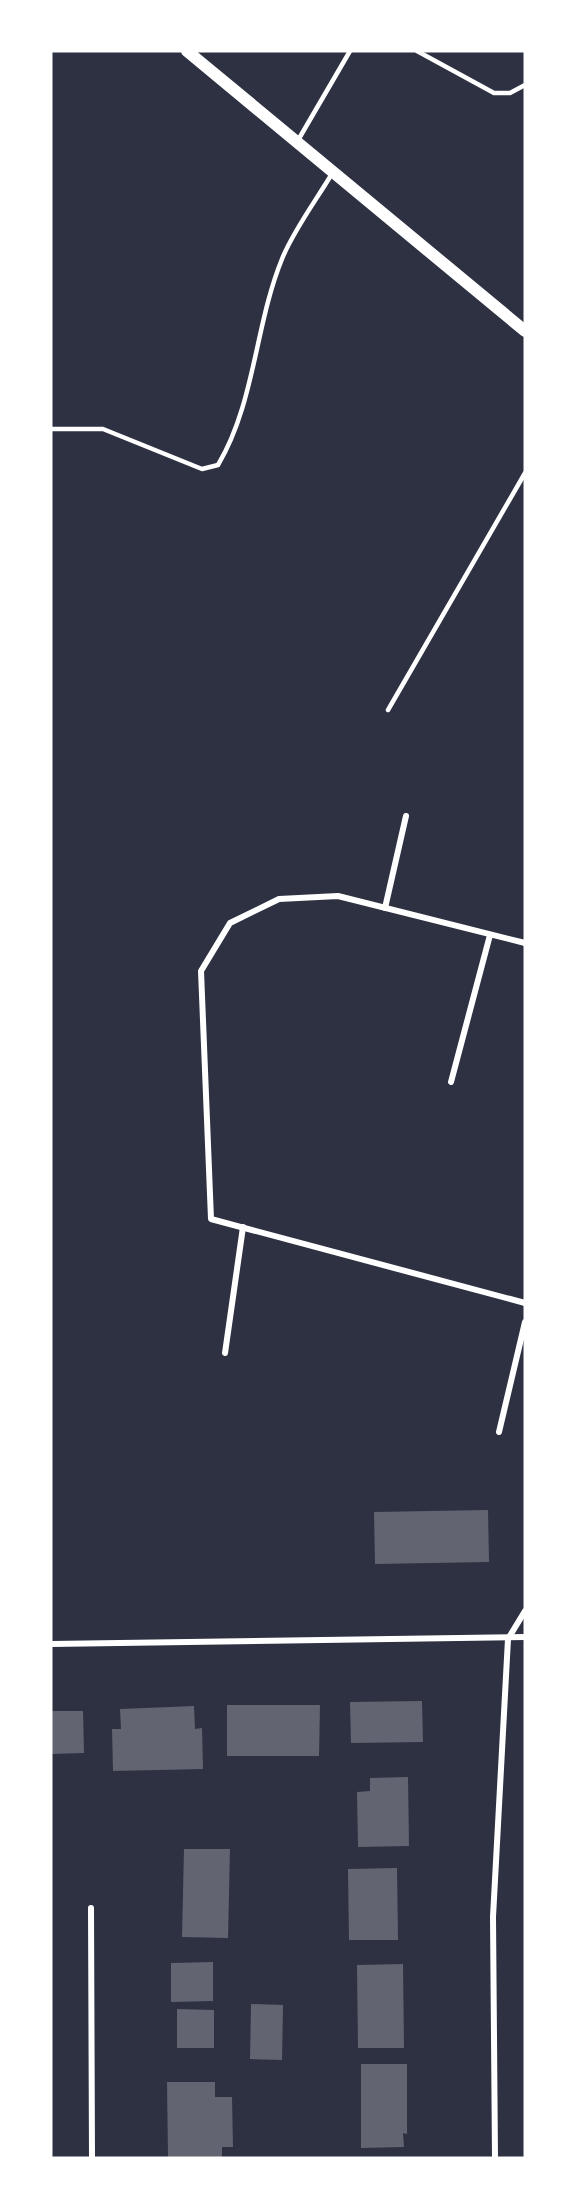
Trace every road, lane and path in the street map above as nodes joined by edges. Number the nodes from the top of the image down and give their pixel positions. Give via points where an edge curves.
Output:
1 (187, 51) edge
2 (350, 51) edge
3 (417, 51) edge
4 (525, 85) edge
5 (297, 142) junction
6 (333, 172) junction
7 (525, 331) edge
8 (51, 429) edge
9 (525, 473) edge
10 (388, 710) dead end
11 (406, 816) dead end
12 (385, 908) junction
13 (490, 935) junction
14 (525, 944) edge
15 (451, 1082) dead end
16 (243, 1227) junction
17 (525, 1303) edge
18 (525, 1323) edge
19 (225, 1353) dead end
20 (500, 1432) dead end
21 (525, 1611) edge
22 (525, 1638) edge
23 (508, 1639) junction
24 (51, 1644) edge
25 (91, 1908) dead end
26 (92, 2158) edge
27 (495, 2158) edge

1 - 5 main road
2 - 5 lane
3 - 4 lane via 494,93 510,93
5 - 6 main road
6 - 7 main road
6 - 8 lane via 282,259 243,403 218,465 202,469 103,429
9 - 10 lane
11 - 12 street
12 - 13 street
12 - 16 street via 338,896 279,899 230,923 201,971 211,1219
13 - 14 street
13 - 15 street
16 - 17 street
16 - 19 street
18 - 20 street
21 - 23 street
22 - 23 street
23 - 24 street
23 - 27 street via 493,1917
25 - 26 street

